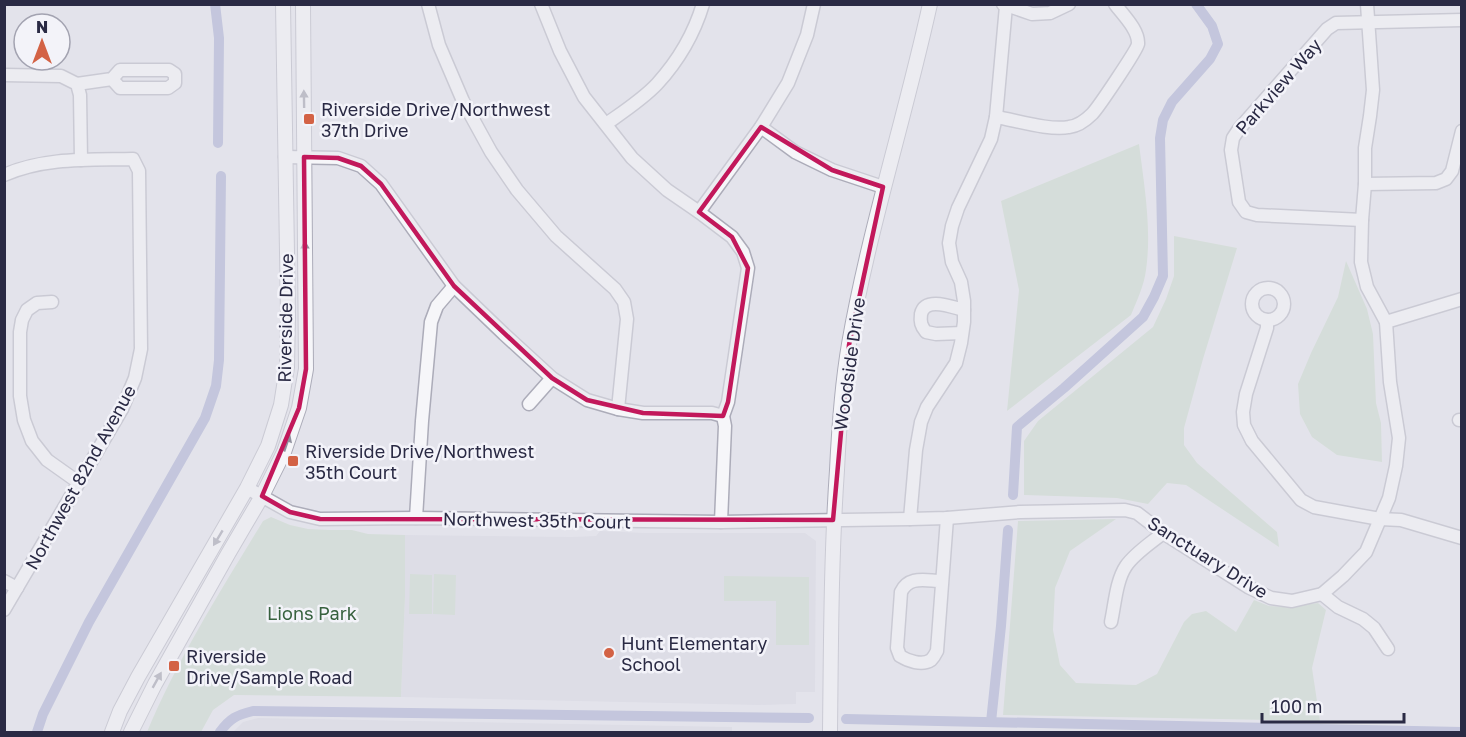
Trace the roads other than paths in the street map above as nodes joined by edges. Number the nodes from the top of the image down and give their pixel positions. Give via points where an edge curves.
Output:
1 (284, 4) edge
2 (303, 4) edge
3 (428, 4) edge
4 (541, 4) edge
5 (704, 4) edge
6 (814, 4) edge
7 (930, 4) edge
8 (1069, 4) edge
9 (1115, 4) edge
10 (1367, 4) edge
11 (1005, 5) edge
12 (1461, 20) edge
13 (1368, 22) junction
14 (4, 75) edge
15 (112, 79) dead end
16 (77, 84) junction
17 (996, 117) junction
18 (606, 124) junction
19 (761, 127) junction
20 (1461, 131) edge
21 (285, 157) junction
22 (304, 157) junction
23 (81, 160) junction
24 (4, 175) edge
25 (1365, 184) junction
26 (884, 187) junction
27 (699, 212) junction
28 (1362, 220) junction
29 (454, 286) junction
30 (1461, 299) edge
31 (52, 302) dead end
32 (964, 310) junction
33 (1268, 320) dead end
34 (1386, 321) junction
35 (962, 333) junction
36 (552, 378) junction
37 (529, 404) dead end
38 (618, 409) junction
39 (723, 416) junction
40 (78, 482) junction
41 (248, 488) junction
42 (262, 496) junction
43 (416, 518) junction
44 (947, 518) junction
45 (910, 519) junction
46 (1380, 519) junction
47 (833, 520) junction
48 (720, 522) junction
49 (1163, 533) junction
50 (1461, 538) edge
51 (4, 581) edge
52 (942, 581) junction
53 (17, 588) junction
54 (1322, 594) junction
55 (4, 610) edge
56 (1111, 622) dead end
57 (1388, 649) dead end
58 (111, 732) edge
59 (131, 732) edge
60 (830, 732) edge

1 - 21 street, Riverside Drive
22 -> 2 street, Riverside Drive
3 - 38 street via 439,45 491,152 556,236 615,289 624,302 627,319
4 - 18 street via 584,97
5 - 18 street via 689,39 656,85
6 - 19 street via 807,35 788,83
7 - 26 street, Woodside Drive
8 - 11 street via 1050,13 1032,14
9 - 17 street via 1135,32 1138,45 1094,113 1083,122 1054,128
10 - 13 street, Sanctuary Drive
11 - 17 street
12 - 13 street
13 - 25 street, Sanctuary Drive via 1372,90
13 - 28 street, Parkview Way via 1336,23 1327,29 1239,129 1231,150 1239,202 1246,212
14 - 16 street via 61,76
15 - 16 street
16 - 23 street
17 - 32 street via 978,168 958,208 949,243 961,282
18 - 27 street via 632,158
19 - 26 street via 795,152 832,170
19 - 27 street
20 - 25 street via 1452,171 1446,179 1436,183
21 - 22 street
21 - 41 street, Riverside Drive via 287,367 281,405 268,446
22 - 29 street via 338,158 361,166 381,184
42 -> 22 street, Riverside Drive via 284,452 299,408 306,369
23 - 24 street via 42,164
23 - 40 street, Northwest 82nd Avenue via 133,159 139,171 141,349 123,409
25 - 28 street, Sanctuary Drive
26 - 47 street, Woodside Drive via 849,345
27 - 39 street via 732,237 748,268
28 - 34 street, Sanctuary Drive via 1363,271 1367,287
29 - 36 street
29 - 43 street via 437,306 431,321
30 - 34 street
31 - 40 street via 37,303 22,320 20,396 33,441 47,460
32 - 35 street
32 - 35 street via 929,304 922,309 920,318 926,332
33 - 46 street via 1243,412 1252,441 1301,500 1314,507
34 - 46 street, Sanctuary Drive via 1399,438 1389,498
35 - 45 street via 956,363 921,422
36 - 37 street
36 - 38 street via 587,400
38 - 39 street
39 - 48 street
40 - 53 street, Northwest 82nd Avenue
41 - 42 street, Northwest 35th Court
41 -> 58 street, Riverside Drive via 138,676
42 - 43 street, Northwest 35th Court via 290,512 320,519
59 -> 42 street, Riverside Drive
43 - 48 street, Northwest 35th Court
44 - 45 street, Sanctuary Drive
44 - 49 street, Sanctuary Drive via 1125,510 1137,513
44 - 52 street
45 - 47 street, Sanctuary Drive
46 - 50 street via 1401,520
46 - 54 street, Sanctuary Drive via 1366,552
47 - 48 street, Northwest 35th Court
47 - 60 street, Woodside Drive
49 - 54 street, Sanctuary Drive via 1271,598 1292,602
49 - 56 street via 1127,564 1120,577
51 - 53 street
52 - 52 street via 937,651 924,662 908,661 897,648 900,591 913,580
53 - 55 street, Northwest 82nd Avenue
54 - 57 street via 1338,608 1364,619

